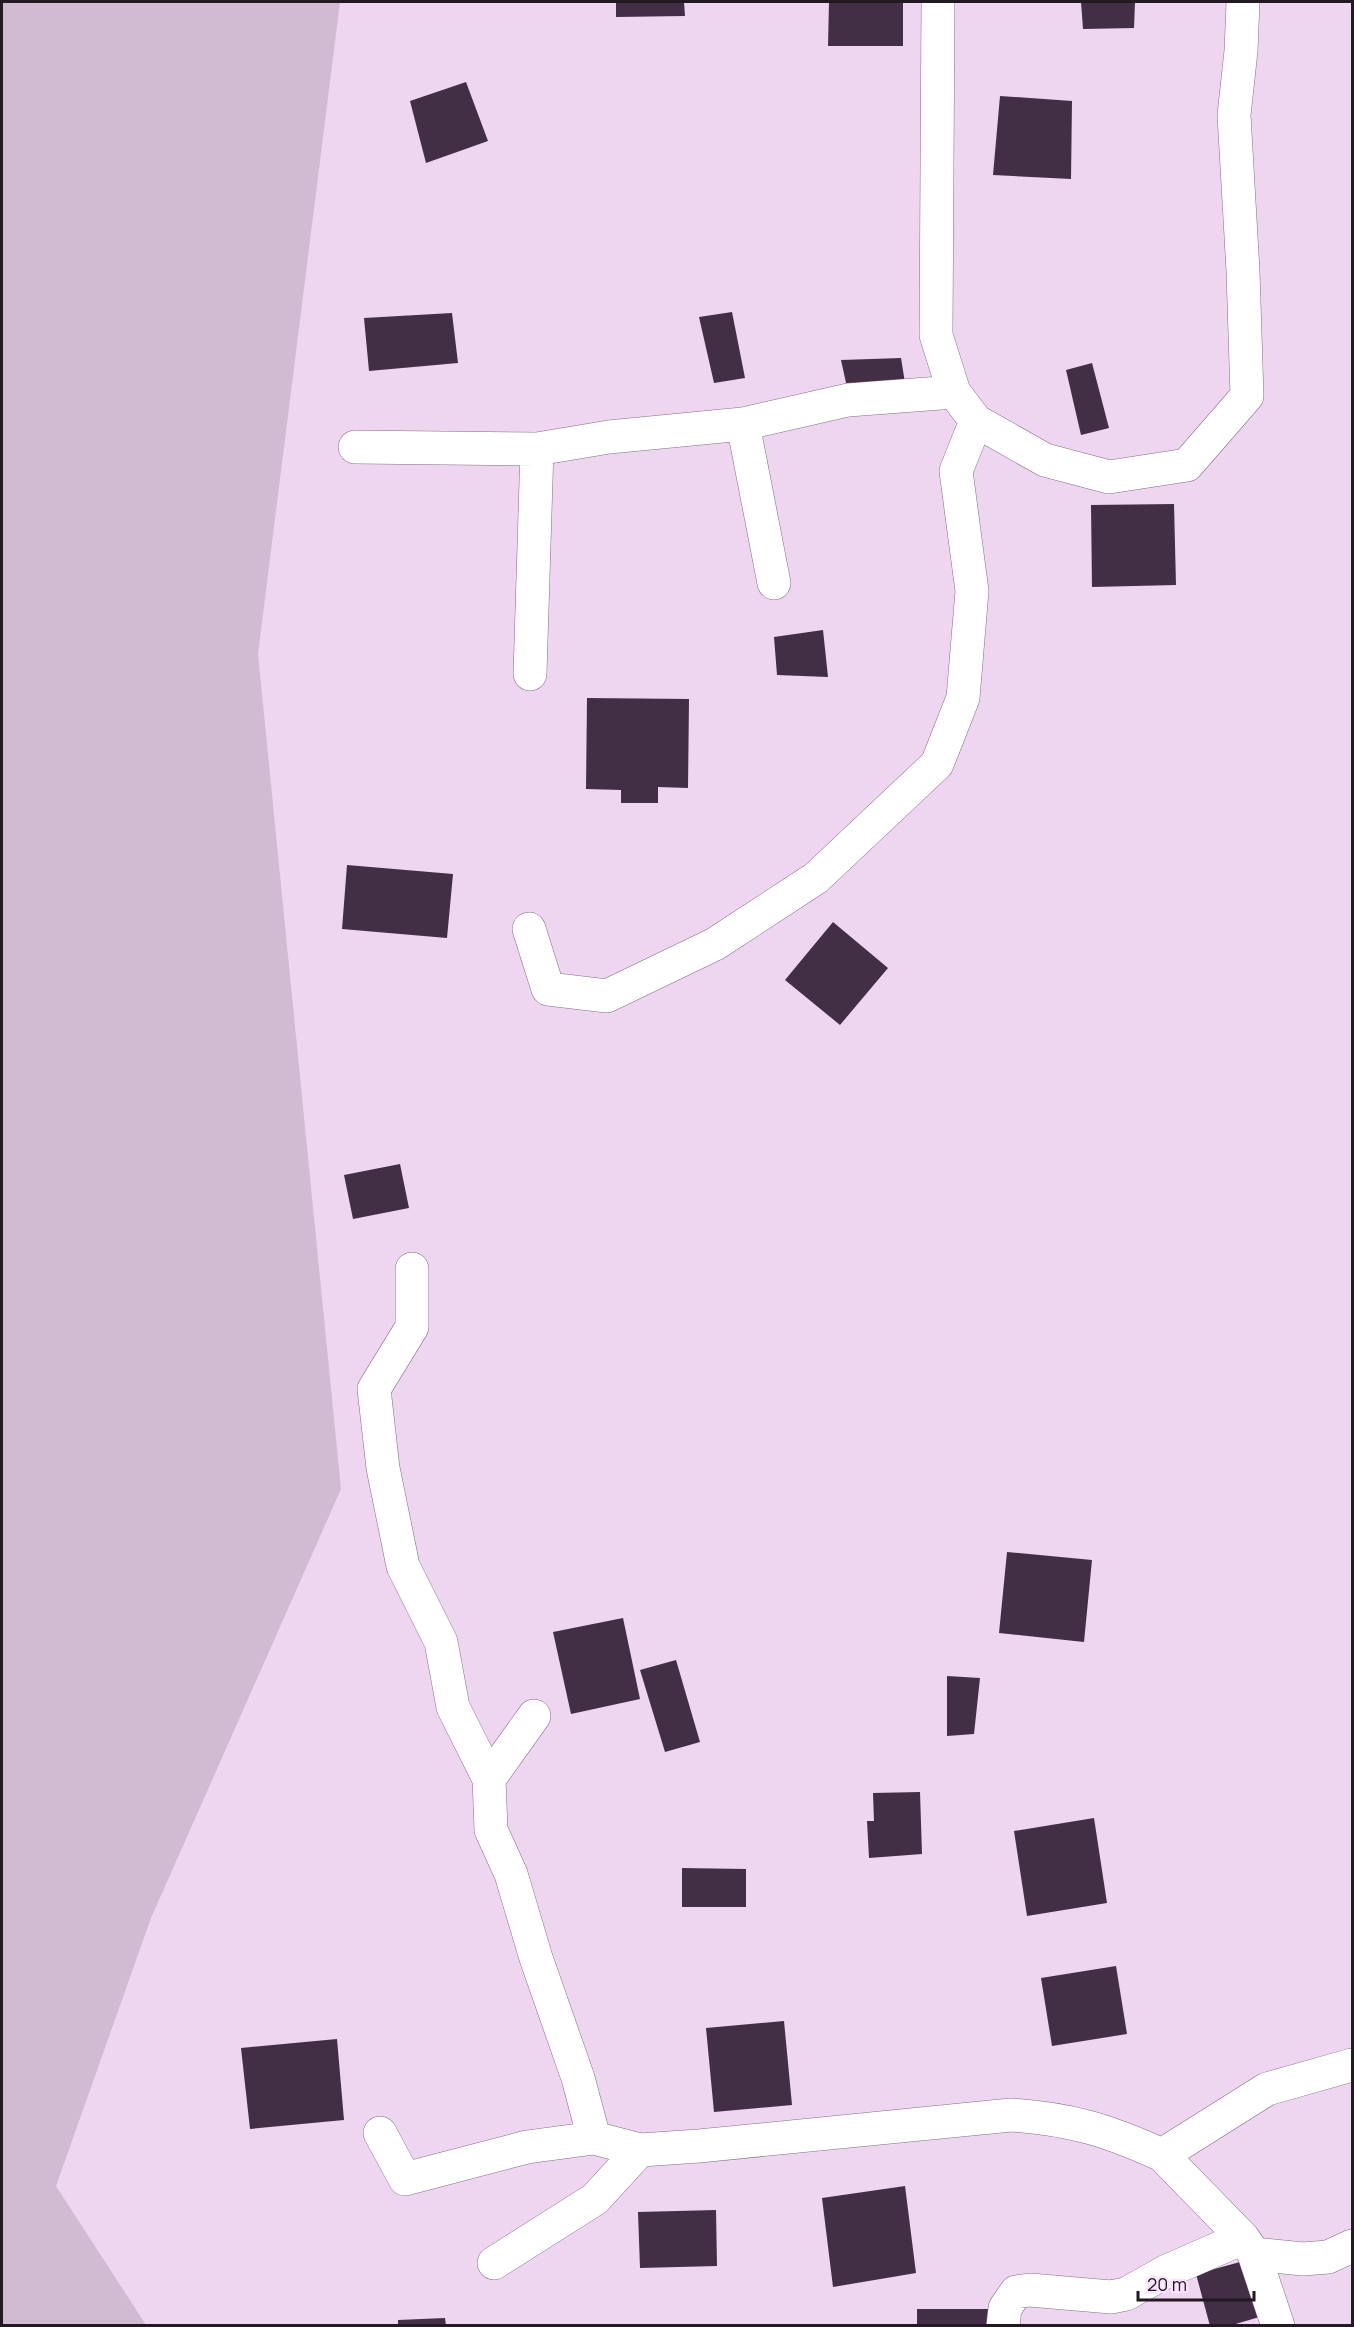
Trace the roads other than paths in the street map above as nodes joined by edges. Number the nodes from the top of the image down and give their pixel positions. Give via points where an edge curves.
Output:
1 (938, 2) edge
2 (1243, 2) edge
3 (954, 392) junction
4 (976, 421) junction
5 (743, 424) junction
6 (355, 447) dead end
7 (537, 449) junction
8 (774, 583) dead end
9 (530, 674) dead end
10 (529, 929) dead end
11 (412, 1269) dead end
12 (534, 1716) dead end
13 (489, 1779) junction
14 (1353, 2066) edge
15 (380, 2133) dead end
16 (594, 2138) junction
17 (640, 2150) junction
18 (1162, 2155) junction
19 (1249, 2246) junction
20 (1353, 2246) edge
21 (494, 2263) dead end
22 (1004, 2325) edge
23 (1278, 2325) edge

1 - 3 street via 936,335
2 - 4 street via 1234,115 1247,396 1187,465 1109,477 1044,460
3 - 4 street
3 - 5 street via 848,400
4 - 10 street via 956,471 972,591 963,698 937,764 816,878 715,945 606,996 548,989
5 - 7 street via 609,437
5 - 8 street
6 - 7 street
7 - 9 street
11 - 13 street via 412,1327 374,1389 383,1468 403,1566 441,1642 453,1707
12 - 13 street
13 - 16 street via 491,1830 511,1874
14 - 18 street via 1267,2089
15 - 16 street via 405,2179 527,2146
16 - 17 street
17 - 18 street via 1011,2115 1078,2123
17 - 21 street via 595,2199
18 - 19 street
19 - 20 street via 1312,2259
19 - 22 street via 1167,2271 1126,2294 1111,2297 1016,2292 1005,2307
19 - 23 street

